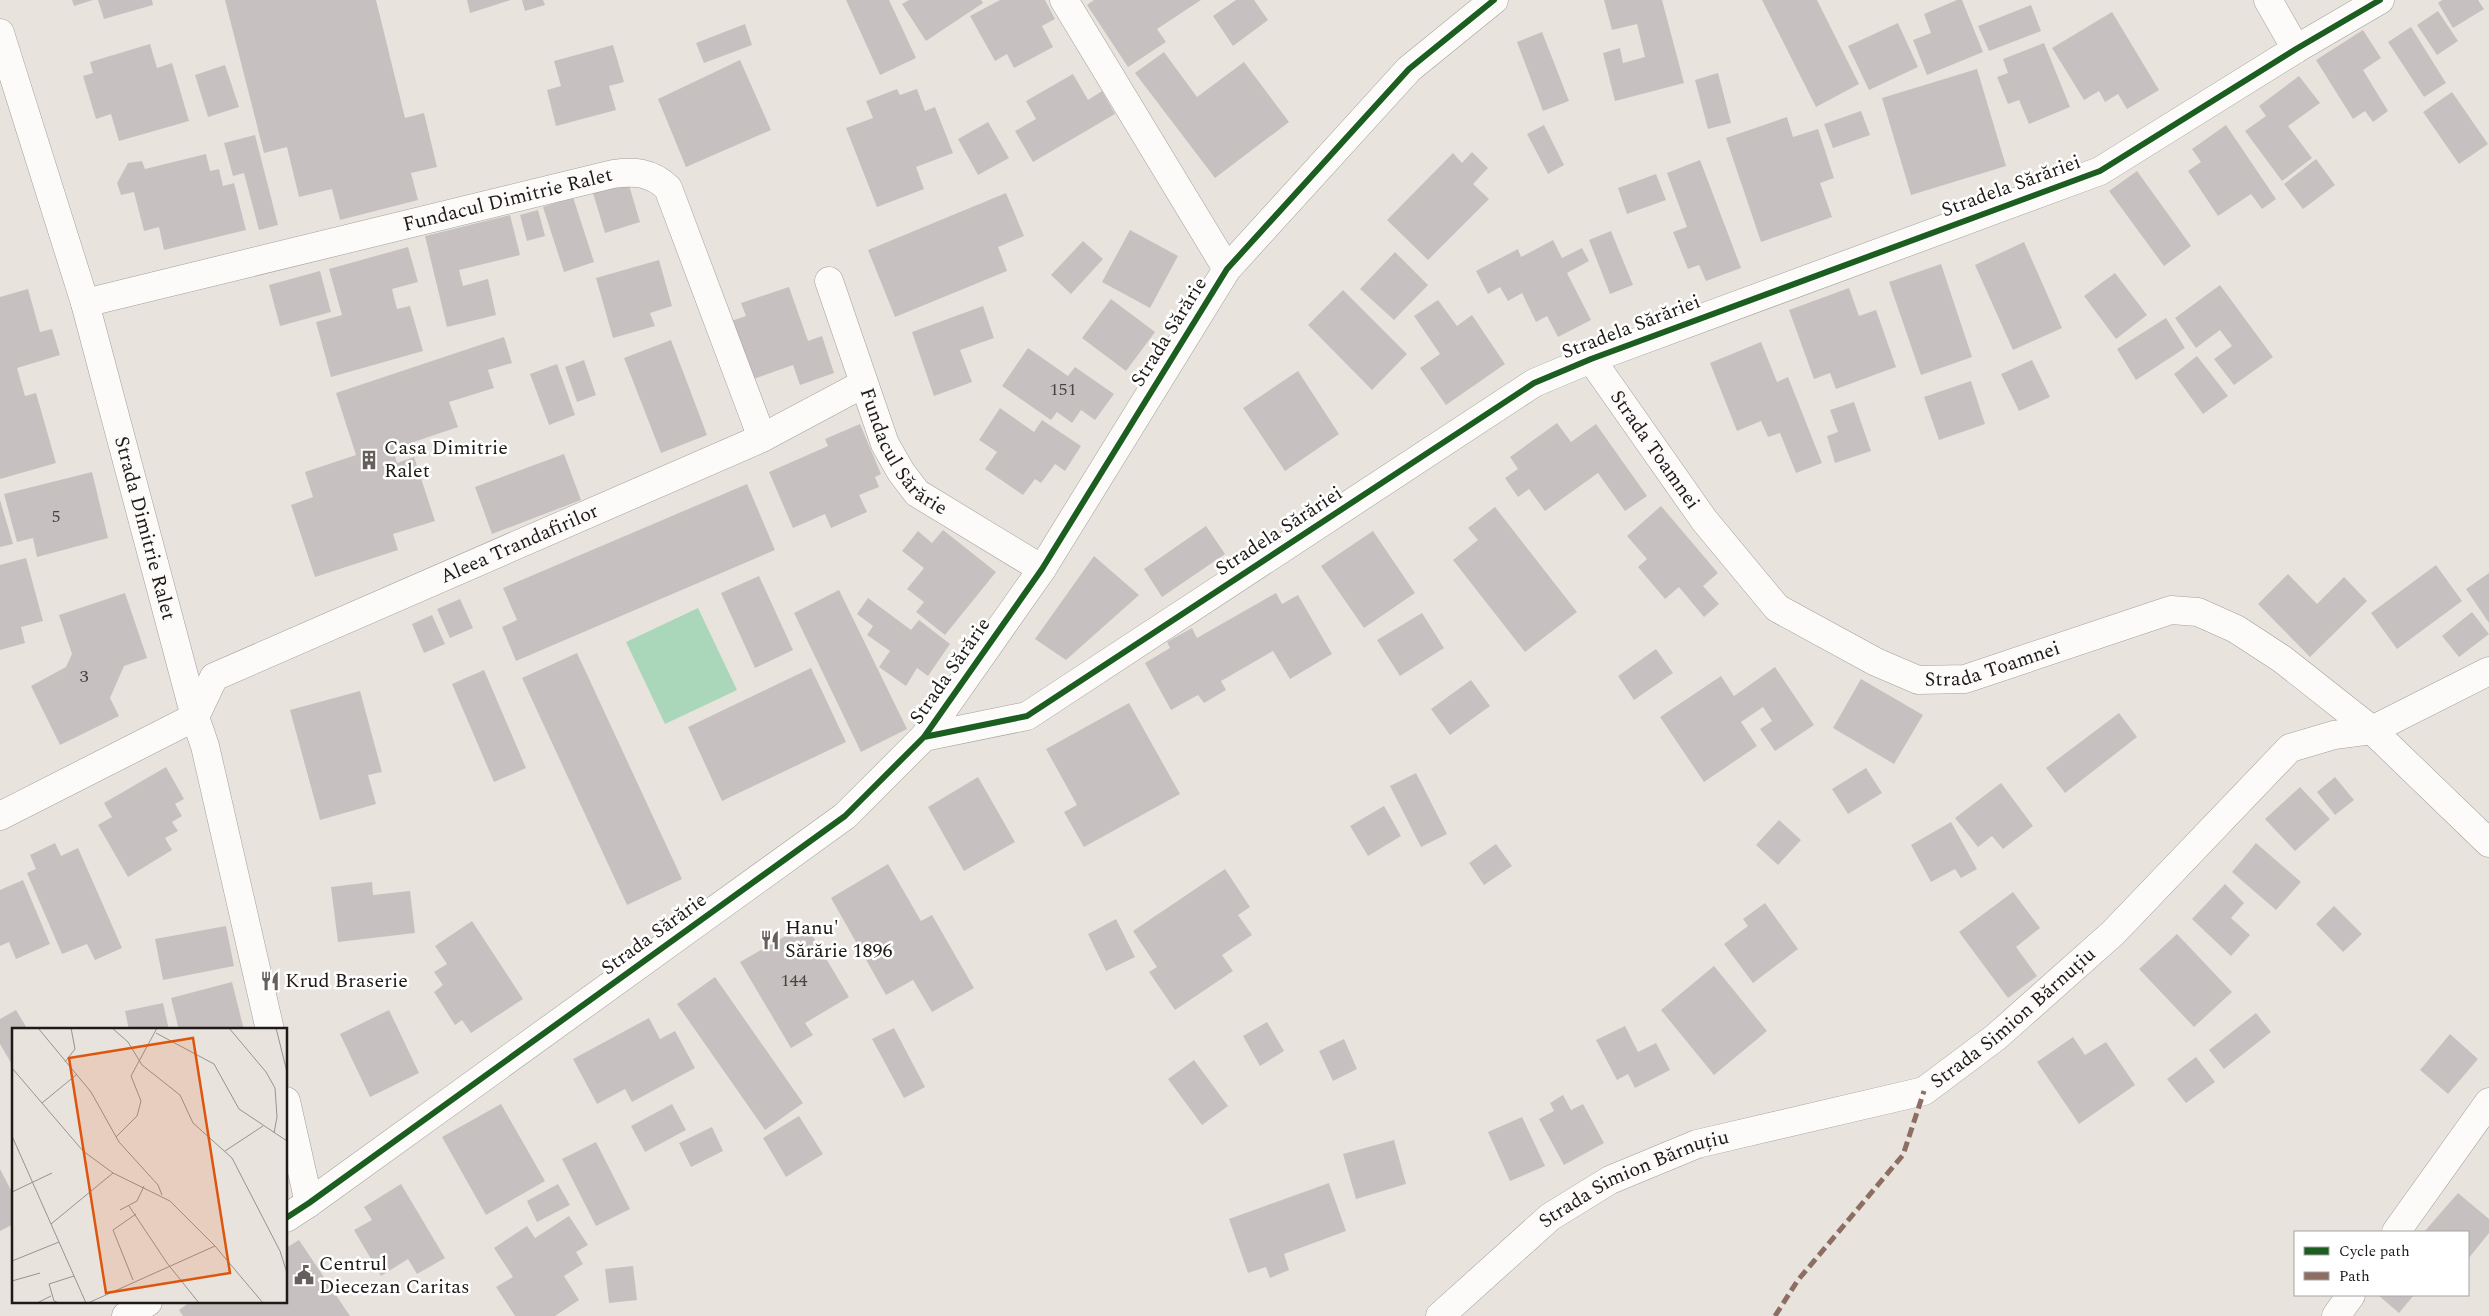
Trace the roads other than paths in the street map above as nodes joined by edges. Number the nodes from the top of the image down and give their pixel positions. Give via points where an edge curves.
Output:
1 (1064, 0) edge
2 (1494, 0) edge
3 (2268, 0) edge
4 (2380, 0) edge
5 (0, 34) edge
6 (2296, 48) junction
7 (1227, 269) junction
8 (829, 281) dead end
9 (85, 303) junction
10 (1591, 359) junction
11 (863, 384) junction
12 (762, 438) junction
13 (1042, 569) junction
14 (2489, 671) edge
15 (195, 717) junction
16 (2372, 730) junction
17 (924, 737) junction
18 (0, 816) edge
19 (2489, 843) edge
20 (270, 1028) edge
21 (2489, 1102) edge
22 (288, 1110) edge
23 (310, 1203) junction
24 (288, 1217) edge
25 (2397, 1231) edge
26 (2350, 1296) edge
27 (145, 1304) edge
28 (126, 1316) edge
29 (1440, 1316) edge
30 (2336, 1316) edge

1 - 7 street
2 - 7 street, Strada Sărărie via 1410,69
3 - 6 street
4 - 6 street, Stradela Sărăriei
5 - 9 street, Strada Dimitrie Ralet
6 - 10 street, Stradela Sărăriei via 2100,170
7 - 13 street, Strada Sărărie
8 - 11 street, Fundacul Sărărie
9 - 12 street, Fundacul Dimitrie Ralet via 613,174 644,173 668,188
9 - 15 street, Strada Dimitrie Ralet
10 - 16 street, Strada Toamnei via 1704,520 1777,608 1876,662 1918,680 1965,679 2171,610 2198,612 2236,629 2282,659
10 - 17 street, Stradela Sărăriei via 1534,382 1027,716
11 - 12 street, Aleea Trandafirilor
11 - 13 street, Fundacul Sărărie via 885,444 917,493
12 - 15 street, Aleea Trandafirilor via 214,677
13 - 17 street, Strada Sărărie
14 - 16 street, Strada Simion Bărnuțiu
15 - 18 street
15 - 20 street, Strada Dimitrie Ralet via 205,746
16 - 19 street, Strada Toamnei
16 - 29 street, Strada Simion Bărnuțiu via 2334,735 2290,748 2113,933 1996,1036 1924,1091 1696,1144 1610,1180 1550,1217
17 - 23 street, Strada Sărărie via 845,816
21 - 25 street
22 - 23 street
23 - 24 street, Strada Sărărie
26 - 30 street
27 - 28 street

